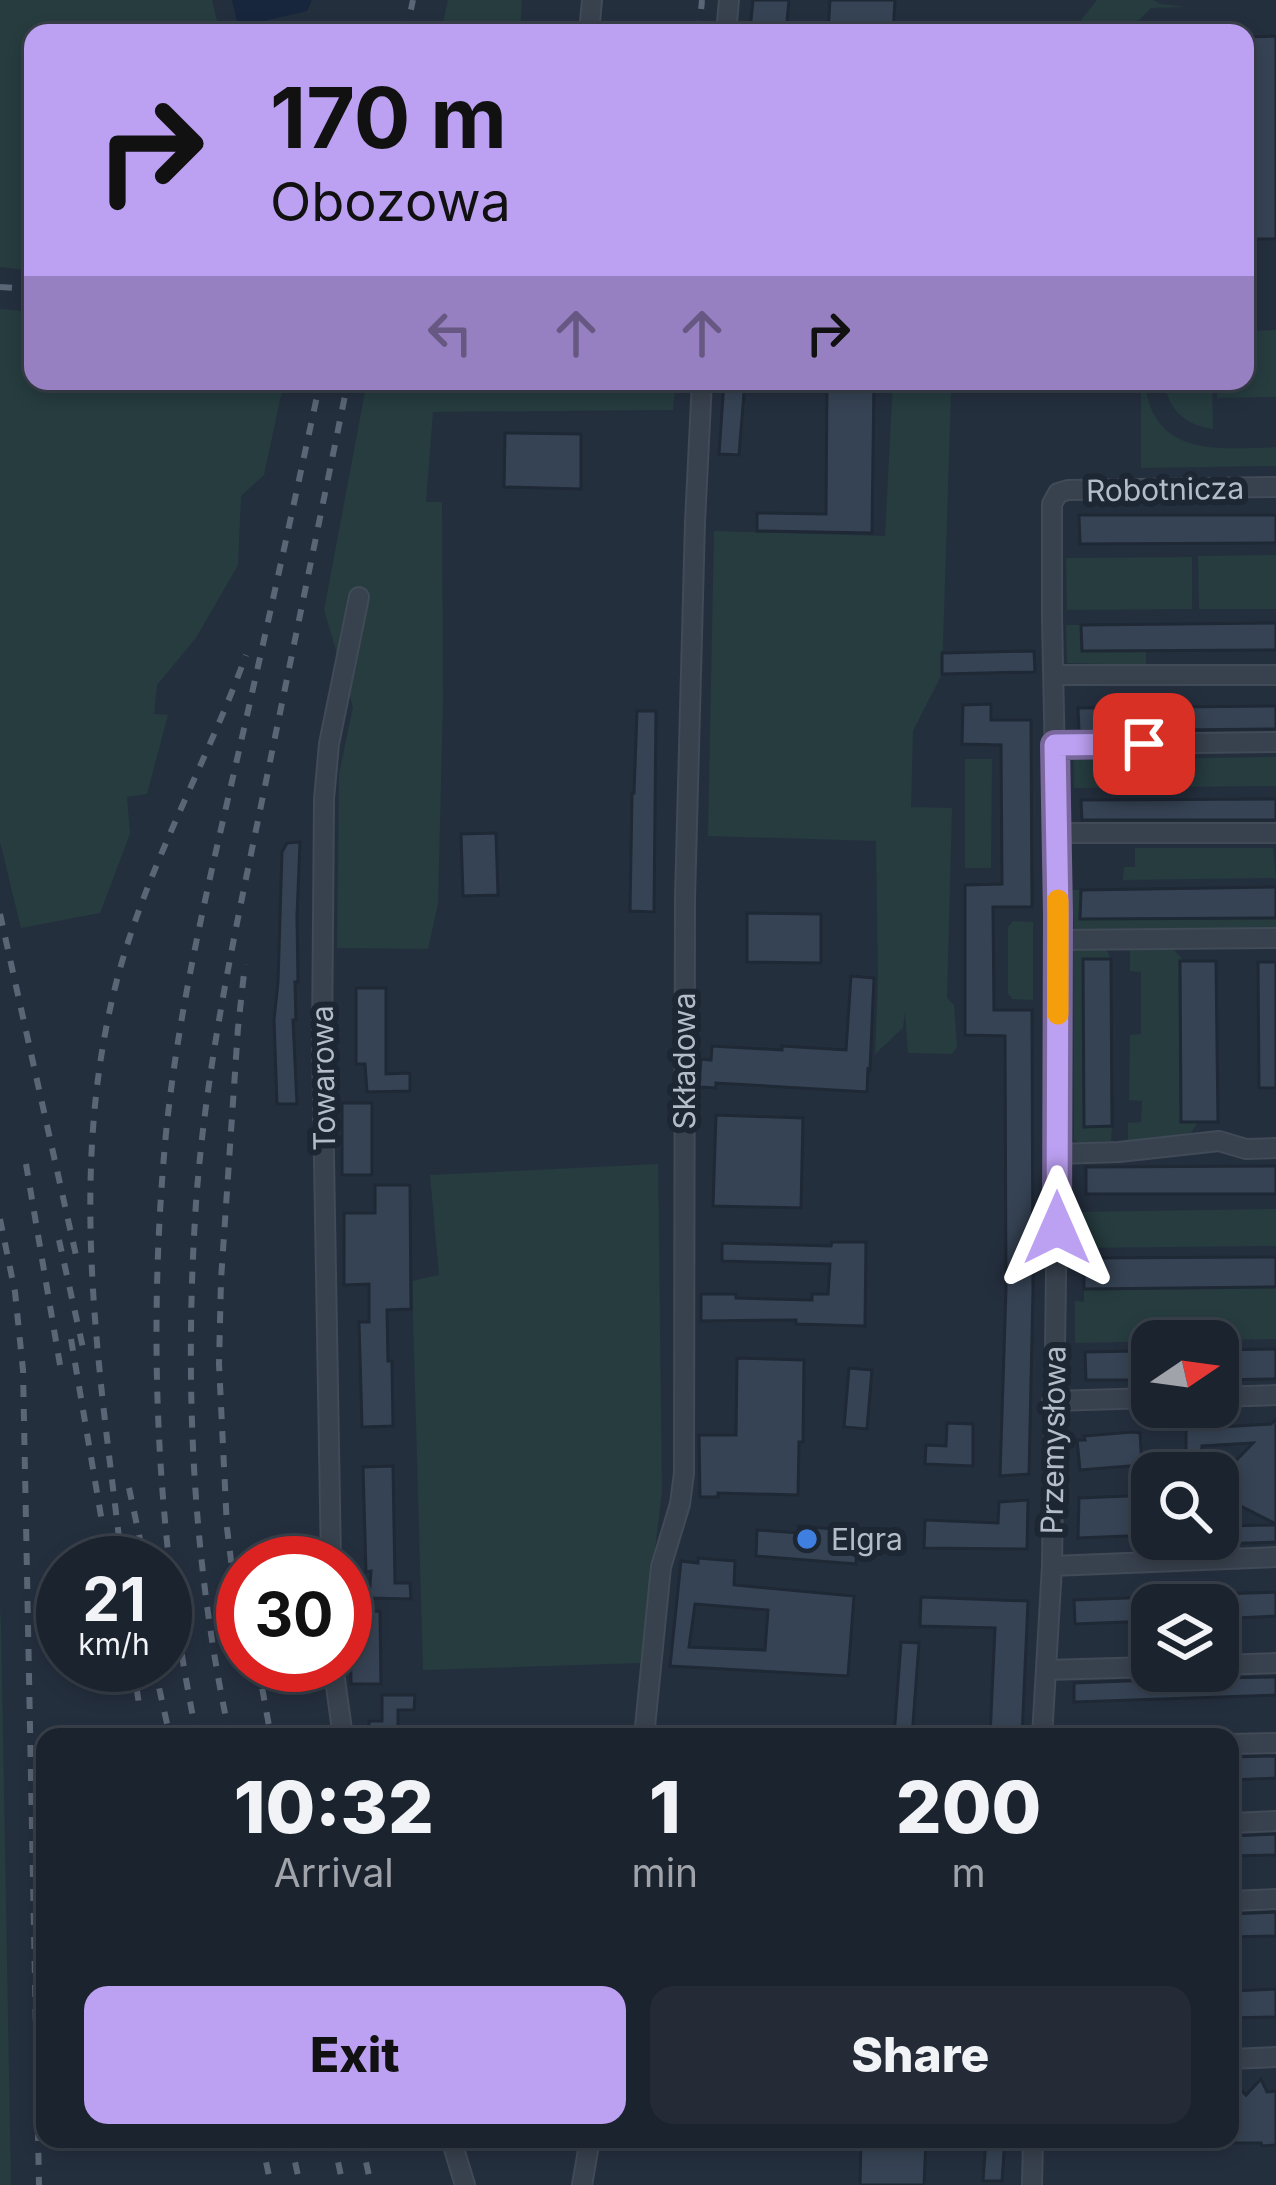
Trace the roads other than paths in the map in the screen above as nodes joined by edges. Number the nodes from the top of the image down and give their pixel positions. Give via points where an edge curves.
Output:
1 (702, 390) edge
2 (1276, 487) edge
3 (1055, 496) joint
4 (359, 597) dead end
5 (1054, 675) junction
6 (1276, 675) edge
7 (1276, 742) edge
8 (1055, 745) junction
9 (1057, 833) junction
10 (1276, 833) edge
11 (1276, 938) edge
12 (1058, 940) junction
13 (1276, 1148) edge
14 (1057, 1154) junction
15 (1276, 1395) edge
16 (1239, 1396) edge
17 (1131, 1398) edge
18 (1052, 1400) junction
19 (331, 1536) edge
20 (1276, 1557) edge
21 (1052, 1565) junction
22 (1276, 1663) edge
23 (1239, 1664) edge
24 (1131, 1668) edge
25 (1046, 1670) junction
26 (337, 1692) edge
27 (342, 1728) edge
28 (645, 1728) edge
29 (1043, 1728) edge
30 (1276, 1743) edge
31 (1239, 1744) edge
32 (1276, 1821) edge
33 (1239, 1823) edge
34 (1276, 1899) edge
35 (1239, 1901) edge
36 (1276, 2057) edge
37 (1239, 2059) edge
38 (454, 2148) edge
39 (588, 2148) edge
40 (1034, 2148) edge
41 (465, 2185) edge
42 (582, 2185) edge
43 (1032, 2185) edge

1 - 28 street, Składowa via 685,898 684,1459 661,1567
2 - 3 street, Robotnicza
3 - 5 street, Przemysłowa
4 - 19 street, Towarowa via 324,799
5 - 6 street
5 - 8 street, Przemysłowa
7 - 8 street
8 - 9 street, Przemysłowa
9 - 10 street
9 - 12 street, Przemysłowa
11 - 12 street
12 - 14 street, Przemysłowa
13 - 14 street via 1219,1141
14 - 18 street, Przemysłowa
15 - 16 street
17 - 18 street
18 - 21 street, Przemysłowa
20 - 21 street
21 - 25 street, Przemysłowa
22 - 23 street
24 - 25 street
25 - 29 street, Przemysłowa
26 - 27 street
30 - 31 street
32 - 33 street
34 - 35 street
36 - 37 street
38 - 41 street
39 - 42 street
40 - 43 street

